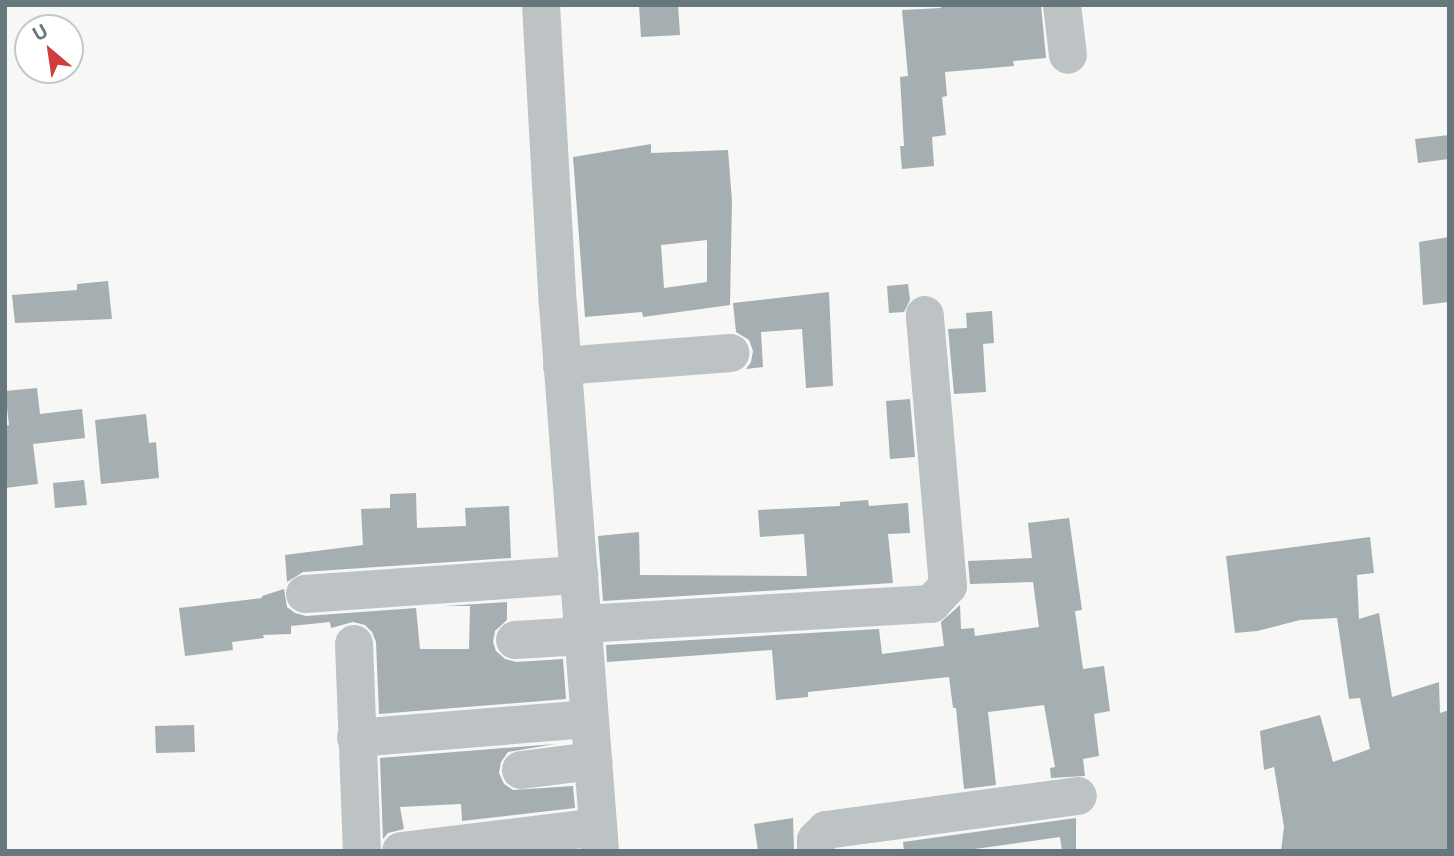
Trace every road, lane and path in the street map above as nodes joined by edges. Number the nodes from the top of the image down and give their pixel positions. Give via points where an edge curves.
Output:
1 (541, 5) edge
2 (1062, 5) edge
3 (1068, 55) dead end
4 (925, 316) dead end
5 (731, 353) dead end
6 (562, 366) junction
7 (579, 575) junction
8 (305, 594) dead end
9 (583, 630) junction
10 (515, 640) dead end
11 (354, 644) dead end
12 (589, 719) junction
13 (356, 738) junction
14 (593, 761) junction
15 (521, 770) dead end
16 (1078, 796) dead end
17 (599, 839) edge
18 (362, 851) edge
19 (401, 851) edge
20 (816, 851) edge

1 - 6 street
2 - 3 street
4 - 9 street via 948,586 931,604
5 - 6 street
6 - 7 street
7 - 8 street
7 - 9 street
9 - 10 street
9 - 12 street
11 - 13 street
12 - 13 street
12 - 14 street
13 - 18 street
14 - 15 street
14 - 17 street
16 - 20 street via 826,830 816,840
17 - 19 street

